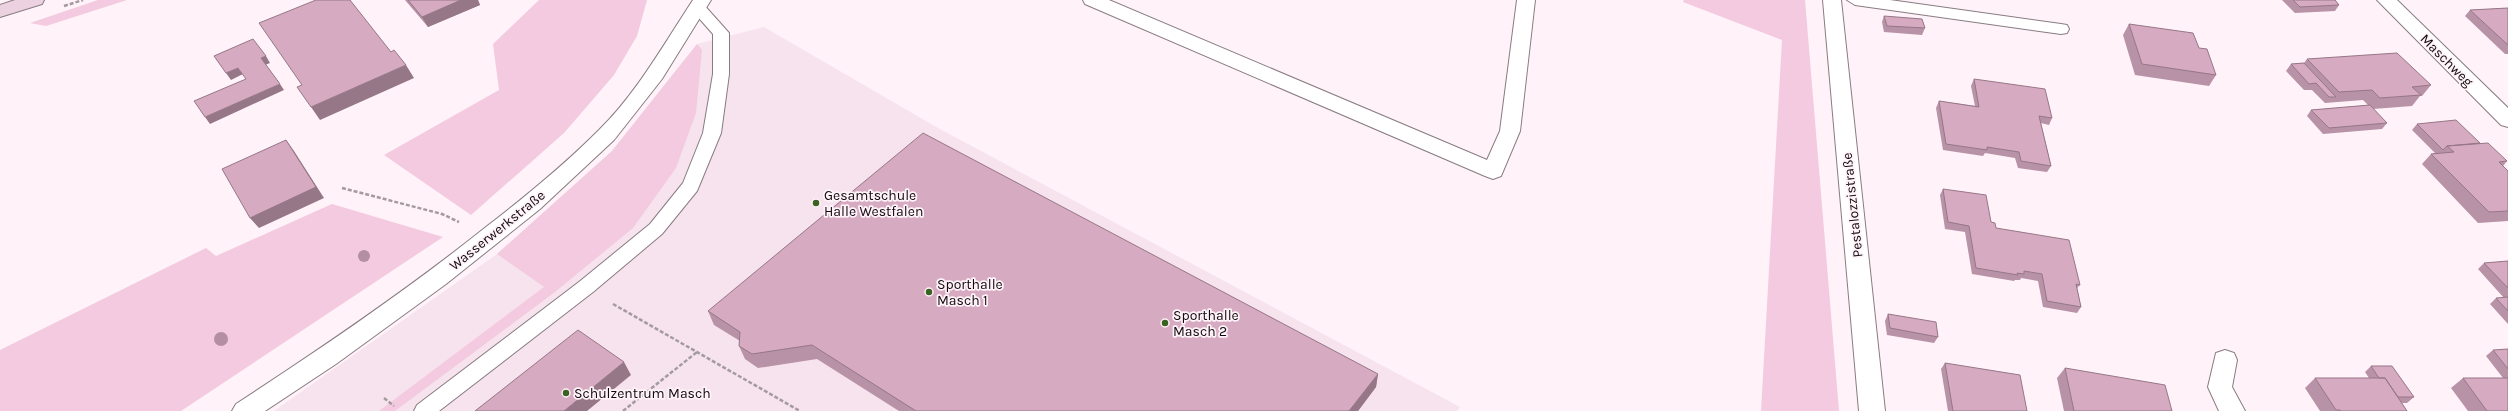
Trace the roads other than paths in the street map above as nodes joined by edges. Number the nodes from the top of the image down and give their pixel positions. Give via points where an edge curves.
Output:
1 (35, 0) edge
2 (1092, 0) edge
3 (1526, 0) edge
4 (1832, 0) edge
5 (1855, 0) edge
6 (2386, 0) edge
7 (700, 4) edge
8 (0, 11) edge
9 (2061, 29) dead end
10 (2508, 120) edge
11 (2224, 360) dead end
12 (245, 411) edge
13 (424, 411) edge
14 (1872, 411) edge
15 (2232, 411) edge

1 - 8 street
2 - 3 street via 1493,171 1510,131
4 - 14 street, Pestalozzistraße
5 - 9 lane
6 - 10 street, Maschweg
7 - 12 street, Wasserwerkstraße via 655,74 607,135 532,203 418,292
7 - 13 lane via 721,33 721,74 712,133 691,186 656,229 586,287
11 - 15 street via 2220,387

